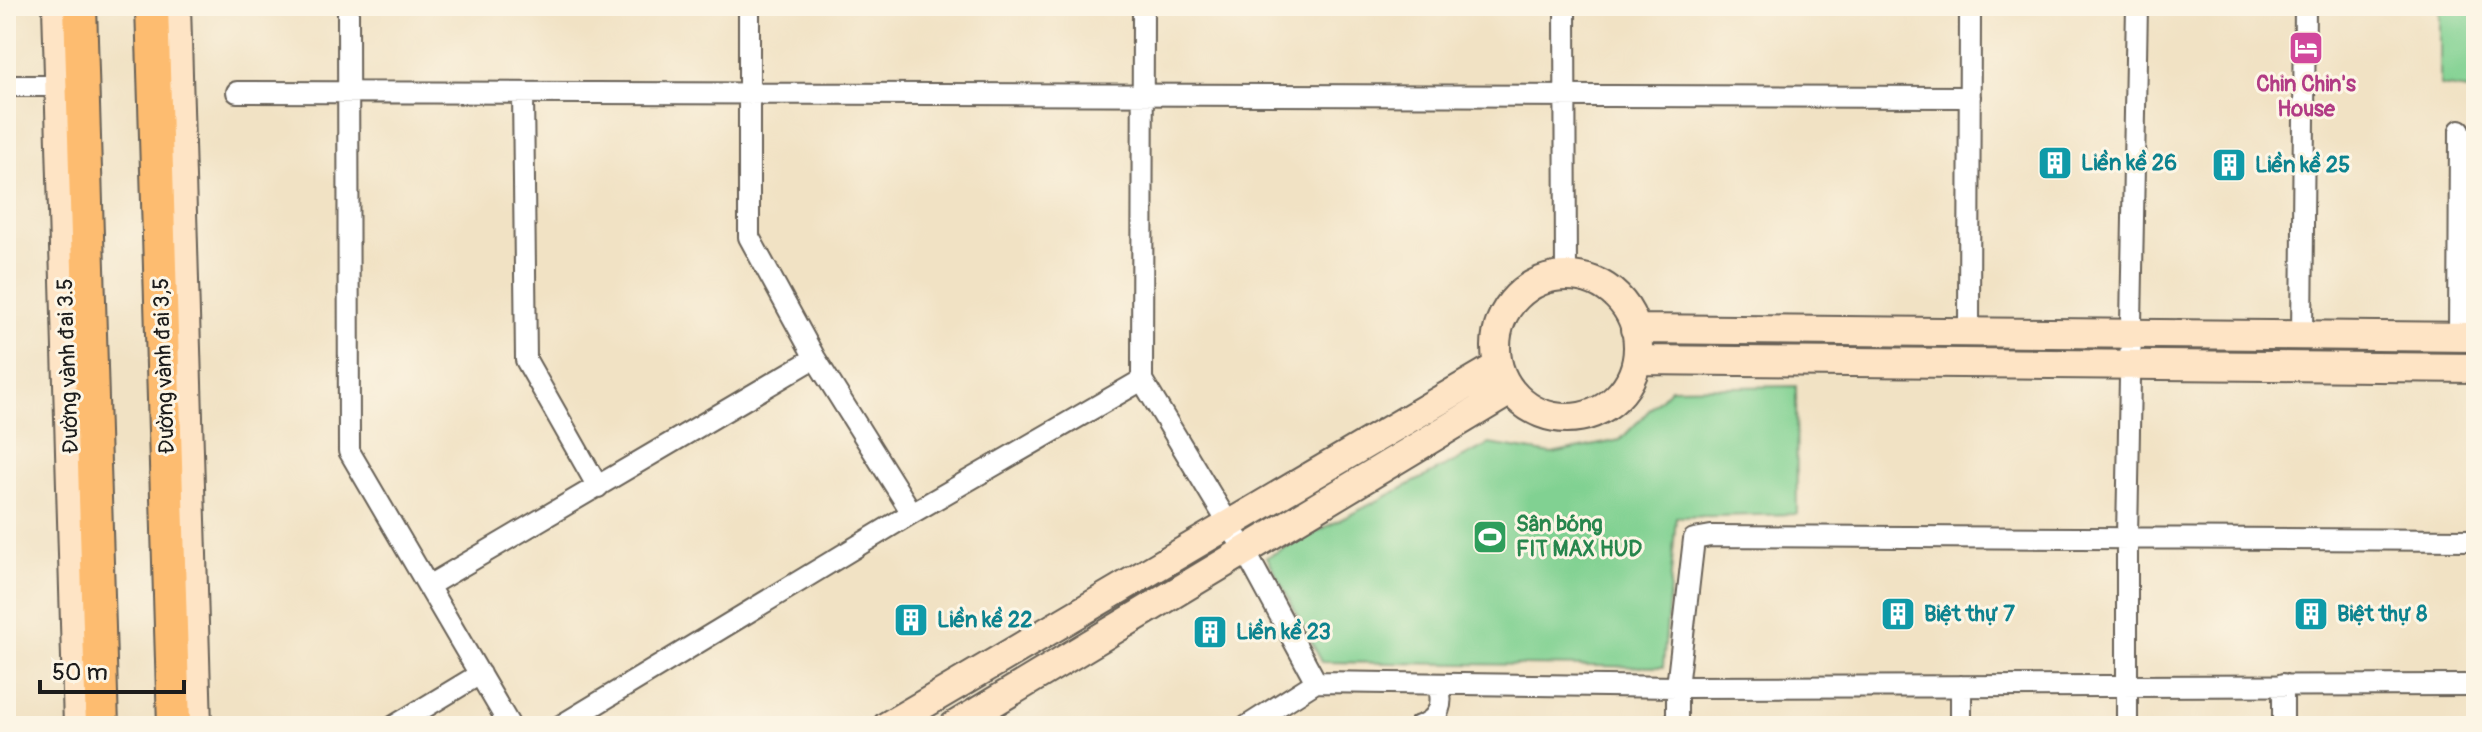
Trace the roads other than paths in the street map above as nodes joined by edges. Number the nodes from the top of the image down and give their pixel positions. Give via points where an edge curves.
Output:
1 (57, 6) edge
2 (80, 6) edge
3 (152, 6) edge
4 (176, 6) edge
5 (348, 6) edge
6 (749, 6) edge
7 (1143, 6) edge
8 (1565, 6) edge
9 (1970, 6) edge
10 (2137, 6) edge
11 (2305, 6) edge
12 (6, 86) edge
13 (60, 86) junction
14 (237, 92) dead end
15 (348, 93) junction
16 (523, 93) junction
17 (749, 94) junction
18 (1143, 95) junction
19 (1566, 96) junction
20 (1970, 97) junction
21 (2460, 130) dead end
22 (1566, 276) junction
23 (1635, 329) junction
24 (1969, 330) junction
25 (2131, 334) junction
26 (2302, 336) junction
27 (2467, 337) edge
28 (815, 358) junction
29 (1638, 360) junction
30 (2130, 365) junction
31 (2476, 368) edge
32 (1504, 379) junction
33 (1142, 380) junction
34 (598, 487) junction
35 (912, 513) junction
36 (1230, 526) junction
37 (2127, 536) junction
38 (2476, 540) edge
39 (1245, 551) junction
40 (428, 586) junction
41 (480, 674) junction
42 (1316, 682) junction
43 (1438, 684) junction
44 (2283, 684) junction
45 (2476, 685) edge
46 (1961, 686) junction
47 (1677, 687) junction
48 (2127, 688) junction
49 (78, 726) edge
50 (102, 726) edge
51 (174, 726) edge
52 (197, 726) edge
53 (394, 726) edge
54 (510, 726) edge
55 (560, 726) edge
56 (887, 726) edge
57 (954, 726) edge
58 (1247, 726) edge
59 (1421, 726) edge
60 (1677, 726) edge
61 (1961, 726) edge
62 (2127, 726) edge
63 (2283, 726) edge

1 - 13 main road, Đường vành đai 3.5
2 - 50 main road
3 - 51 main road, Đường vành đai 3,5
4 - 52 main road
5 - 15 street
6 - 17 street
7 - 18 street
8 - 19 street
9 - 20 street
10 - 25 street
11 - 26 street
12 - 13 street
13 - 49 main road, Đường vành đai 3.5
14 - 15 street
15 - 16 street
15 - 40 street via 349,451
16 - 17 street
16 - 34 street via 526,360
17 - 18 street
17 - 28 street via 749,237
18 - 19 street
18 - 33 street
19 - 20 street
19 - 22 street
20 - 24 street
21 - 27 street
22 - 23 main road via 1606,287 1622,301
22 - 32 main road via 1543,279 1508,306 1495,349
23 - 24 main road
23 - 29 main road
24 - 25 main road
25 - 26 main road
25 - 30 street
26 - 27 main road
28 - 34 street
28 - 35 street
29 - 30 main road
29 - 32 main road via 1618,397 1582,417 1542,414 1524,405
30 - 31 main road
30 - 37 street
32 - 36 main road
32 - 39 main road
33 - 35 street
33 - 36 street
34 - 40 street
35 - 55 street
36 - 39 street
36 - 56 main road
37 - 38 street
37 - 47 street via 1694,539
37 - 48 street
39 - 42 street
39 - 57 main road
40 - 41 street
41 - 53 street
41 - 54 street
42 - 43 street
42 - 58 street
43 - 47 street
43 - 59 street via 1438,714
44 - 45 street
44 - 48 street
44 - 63 street
46 - 47 street
46 - 48 street
46 - 61 street
47 - 60 street
48 - 62 street

